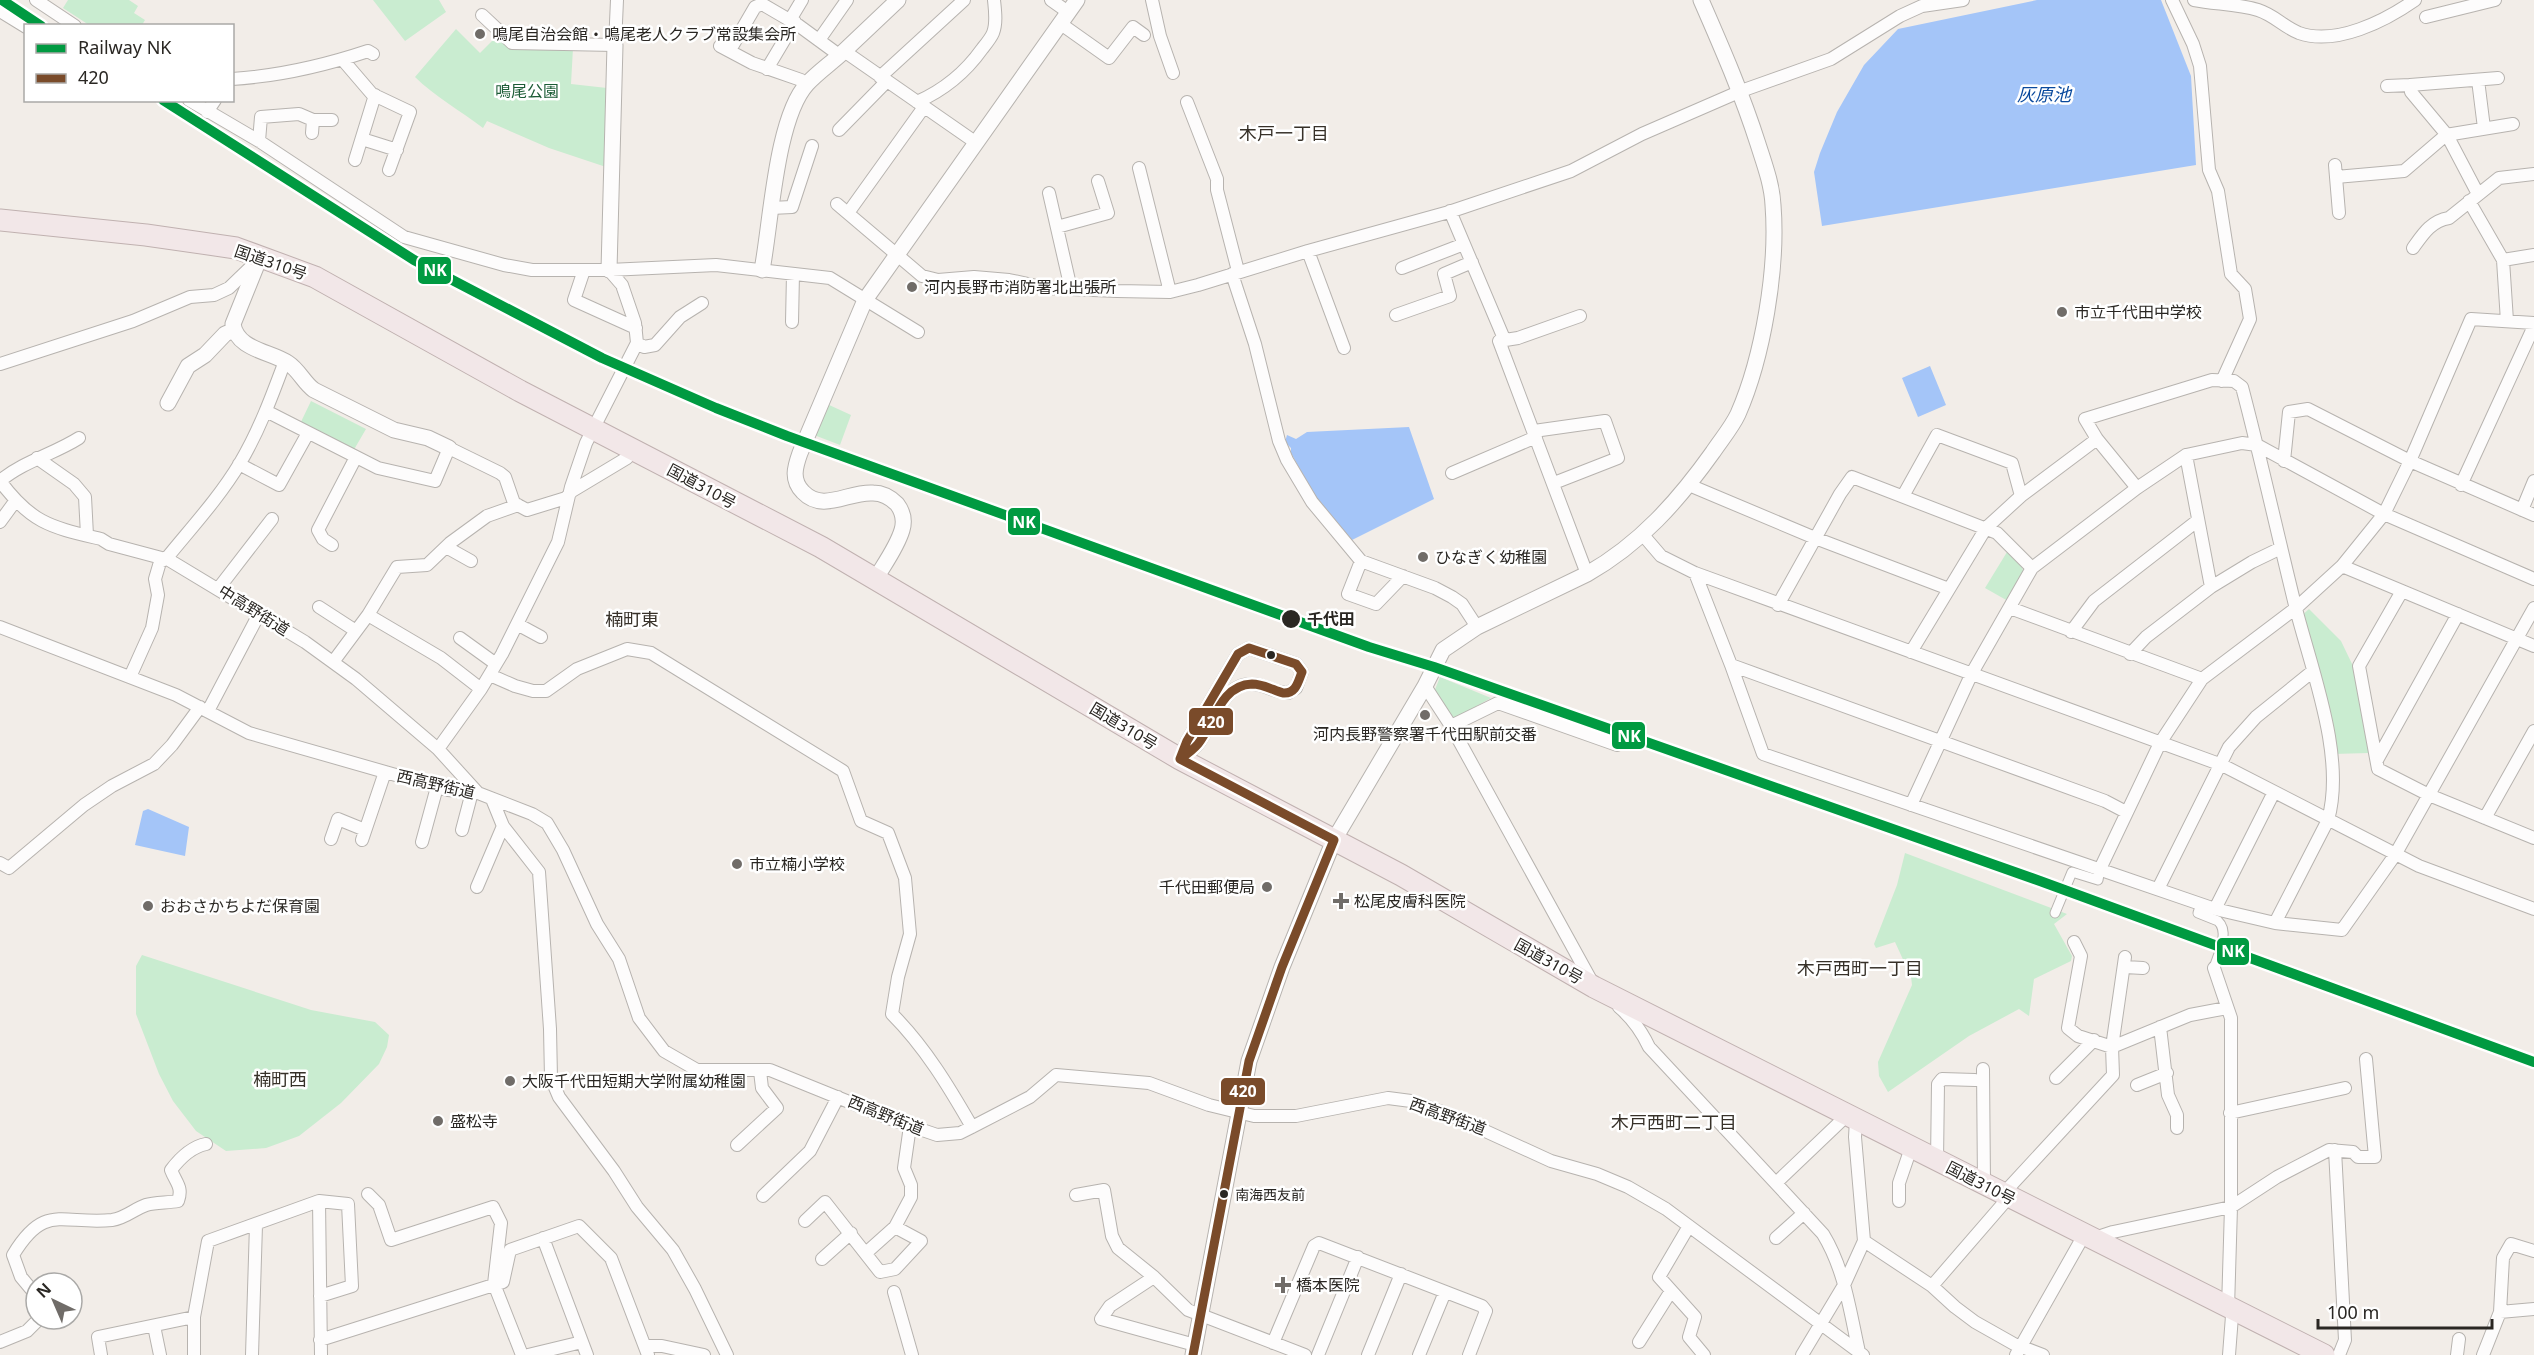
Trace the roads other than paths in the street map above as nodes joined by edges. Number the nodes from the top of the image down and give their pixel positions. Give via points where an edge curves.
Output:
1 (36, 0) edge
2 (617, 0) edge
3 (802, 0) edge
4 (847, 0) edge
5 (898, 0) edge
6 (964, 0) edge
7 (994, 0) edge
8 (1051, 0) edge
9 (1152, 0) edge
10 (1701, 0) edge
11 (1963, 0) edge
12 (2172, 0) edge
13 (2194, 0) edge
14 (2415, 0) edge
15 (2495, 0) edge
16 (2235, 3) edge
17 (0, 11) edge
18 (1069, 12) edge
19 (482, 15) dead end
20 (2426, 17) dead end
21 (792, 21) junction
22 (72, 24) edge
23 (24, 26) edge
24 (1144, 35) dead end
25 (819, 40) junction
26 (615, 45) junction
27 (841, 53) junction
28 (373, 54) dead end
29 (342, 59) junction
30 (767, 69) junction
31 (1173, 73) dead end
32 (2498, 78) dead end
33 (234, 79) edge
34 (884, 79) junction
35 (2478, 80) junction
36 (806, 85) junction
37 (2410, 85) junction
38 (2387, 86) dead end
39 (1741, 91) junction
40 (375, 95) junction
41 (192, 102) edge
42 (214, 102) edge
43 (1187, 102) dead end
44 (920, 105) junction
45 (207, 112) junction
46 (313, 120) junction
47 (332, 120) dead end
48 (2513, 124) dead end
49 (2484, 128) junction
50 (839, 130) dead end
51 (312, 133) dead end
52 (2447, 135) junction
53 (362, 139) junction
54 (259, 141) junction
55 (975, 142) junction
56 (812, 146) dead end
57 (397, 150) junction
58 (355, 160) dead end
59 (1139, 168) dead end
60 (389, 170) dead end
61 (2534, 174) edge
62 (1098, 181) dead end
63 (1049, 193) dead end
64 (2474, 197) junction
65 (837, 204) dead end
66 (771, 208) junction
67 (1450, 211) junction
68 (849, 213) junction
69 (2339, 213) dead end
70 (0, 220) edge
71 (1057, 227) junction
72 (1464, 244) junction
73 (2413, 248) dead end
74 (1308, 251) junction
75 (897, 254) junction
76 (2534, 255) edge
77 (260, 257) junction
78 (2503, 260) junction
79 (1472, 262) junction
80 (1402, 268) dead end
81 (584, 270) junction
82 (609, 270) junction
83 (762, 270) junction
84 (1235, 272) junction
85 (793, 274) junction
86 (1071, 289) junction
87 (1170, 292) junction
88 (865, 300) junction
89 (702, 303) dead end
90 (1396, 315) dead end
91 (1580, 316) dead end
92 (2507, 321) junction
93 (792, 322) dead end
94 (2534, 324) edge
95 (636, 328) junction
96 (234, 330) junction
97 (918, 332) dead end
98 (1505, 341) junction
99 (1344, 348) dead end
100 (634, 349) junction
101 (285, 362) junction
102 (0, 364) edge
103 (2222, 381) junction
104 (168, 403) dead end
105 (266, 411) junction
106 (595, 428) junction
107 (308, 433) junction
108 (1535, 434) junction
109 (79, 438) dead end
110 (2097, 439) junction
111 (2257, 445) junction
112 (449, 448) junction
113 (631, 449) junction
114 (2186, 455) junction
115 (356, 457) junction
116 (37, 458) junction
117 (2284, 461) junction
118 (2410, 461) junction
119 (239, 464) junction
120 (1452, 473) dead end
121 (0, 481) edge
122 (2534, 481) edge
123 (1554, 483) junction
124 (1689, 485) junction
125 (2461, 485) junction
126 (2137, 488) junction
127 (570, 494) junction
128 (1903, 496) junction
129 (2021, 496) junction
130 (16, 500) junction
131 (518, 505) junction
132 (2522, 510) junction
133 (2384, 514) junction
134 (2534, 515) edge
135 (272, 519) dead end
136 (2197, 521) junction
137 (0, 522) edge
138 (1986, 528) junction
139 (87, 535) junction
140 (1643, 535) junction
141 (1815, 538) junction
142 (332, 545) dead end
143 (446, 547) junction
144 (2281, 548) junction
145 (166, 559) junction
146 (471, 561) dead end
147 (1361, 561) junction
148 (2343, 566) junction
149 (2032, 568) junction
150 (1695, 573) junction
151 (1587, 574) junction
152 (1403, 576) junction
153 (876, 578) junction
154 (2534, 579) edge
155 (2211, 587) junction
156 (218, 589) junction
157 (1949, 589) junction
158 (2402, 591) junction
159 (1778, 605) junction
160 (319, 607) dead end
161 (2010, 608) junction
162 (2296, 608) junction
163 (2534, 608) edge
164 (259, 614) junction
165 (2458, 614) junction
166 (368, 615) junction
167 (517, 624) junction
168 (0, 627) edge
169 (1477, 627) junction
170 (356, 631) junction
171 (2071, 632) junction
172 (541, 637) dead end
173 (460, 638) dead end
174 (2518, 639) junction
175 (2534, 646) edge
176 (1911, 652) junction
177 (2130, 654) junction
178 (333, 662) junction
179 (1731, 665) junction
180 (493, 670) junction
181 (2313, 670) junction
182 (1972, 673) junction
183 (130, 677) junction
184 (2202, 679) junction
185 (1425, 686) junction
186 (481, 689) junction
187 (204, 709) junction
188 (1451, 726) junction
189 (2534, 731) edge
190 (1941, 740) junction
191 (2160, 743) junction
192 (1617, 745) dead end
193 (438, 749) junction
194 (1180, 759) junction
195 (2377, 760) junction
196 (2219, 764) junction
197 (385, 772) junction
198 (437, 787) junction
199 (475, 792) junction
200 (2274, 792) junction
201 (2429, 795) junction
202 (492, 799) junction
203 (1911, 805) junction
204 (2126, 812) junction
205 (2485, 818) junction
206 (2328, 820) junction
207 (503, 826) junction
208 (462, 830) dead end
209 (2534, 838) edge
210 (331, 839) dead end
211 (1334, 840) junction
212 (422, 842) dead end
213 (2395, 855) junction
214 (0, 863) edge
215 (2100, 869) junction
216 (477, 887) dead end
217 (2158, 889) junction
218 (2201, 904) junction
219 (2215, 909) junction
220 (2534, 909) edge
221 (2055, 913) dead end
222 (2275, 923) junction
223 (2074, 942) dead end
224 (2143, 968) dead end
225 (2214, 968) joint
226 (1594, 987) junction
227 (2227, 1008) junction
228 (2160, 1027) junction
229 (2094, 1040) junction
230 (2112, 1047) junction
231 (2366, 1059) dead end
232 (1983, 1069) dead end
233 (760, 1071) junction
234 (2167, 1073) junction
235 (2056, 1078) dead end
236 (1975, 1080) dead end
237 (2137, 1085) dead end
238 (2345, 1088) dead end
239 (838, 1097) junction
240 (1238, 1112) junction
241 (2230, 1113) junction
242 (1850, 1117) junction
243 (910, 1126) junction
244 (972, 1127) junction
245 (2177, 1128) dead end
246 (206, 1144) dead end
247 (737, 1144) dead end
248 (1911, 1148) junction
249 (2336, 1149) junction
250 (1937, 1161) junction
251 (1776, 1183) junction
252 (1983, 1184) junction
253 (368, 1194) dead end
254 (763, 1196) dead end
255 (1076, 1196) dead end
256 (2006, 1196) junction
257 (319, 1201) junction
258 (1899, 1201) dead end
259 (2231, 1207) junction
260 (1804, 1213) junction
261 (805, 1221) dead end
262 (256, 1225) junction
263 (1689, 1226) junction
264 (895, 1227) junction
265 (851, 1233) junction
266 (2088, 1237) junction
267 (543, 1238) junction
268 (1776, 1238) dead end
269 (1864, 1241) junction
270 (2534, 1251) edge
271 (867, 1252) junction
272 (1358, 1257) junction
273 (822, 1259) dead end
274 (1401, 1274) junction
275 (1154, 1277) junction
276 (24, 1280) edge
277 (494, 1284) junction
278 (1844, 1284) junction
279 (1932, 1286) junction
280 (1671, 1291) junction
281 (894, 1292) dead end
282 (1445, 1292) junction
283 (320, 1296) junction
284 (2229, 1308) junction
285 (2534, 1309) edge
286 (2500, 1312) junction
287 (1201, 1316) junction
288 (194, 1317) junction
289 (1819, 1323) junction
290 (154, 1326) junction
291 (27, 1331) edge
292 (2458, 1339) dead end
293 (320, 1340) junction
294 (0, 1342) edge
295 (582, 1342) junction
296 (1639, 1342) dead end
297 (1273, 1343) junction
298 (646, 1350) edge
299 (1194, 1350) edge
300 (2018, 1350) edge
301 (1861, 1354) edge
302 (101, 1355) edge
303 (160, 1355) edge
304 (194, 1355) edge
305 (252, 1355) edge
306 (321, 1355) edge
307 (522, 1355) edge
308 (528, 1355) edge
309 (587, 1355) edge
310 (704, 1355) edge
311 (726, 1355) edge
312 (912, 1355) edge
313 (1305, 1355) edge
314 (1318, 1355) edge
315 (1368, 1355) edge
316 (1419, 1355) edge
317 (1469, 1355) edge
318 (1704, 1355) edge
319 (1802, 1355) edge
320 (2043, 1355) edge
321 (2229, 1355) edge
322 (2324, 1355) edge
323 (2339, 1355) edge
324 (2457, 1355) edge
325 (2483, 1355) edge

1 - 22 street
2 - 26 street
3 - 21 street
4 - 25 street
5 - 27 street
6 - 34 street
7 - 44 street via 993,33 979,54 959,76
8 - 18 street
9 - 31 street
10 - 39 street
11 - 39 street via 1922,6 1831,59
12 - 103 street via 2200,66 2209,170 2218,191 2231,274 2245,289 2250,319
13 - 16 street
14 - 16 street via 2398,12 2352,31 2324,37 2303,34 2265,12
15 - 20 street
17 - 23 street
18 - 24 street via 1105,63 1133,27
18 - 55 street
19 - 26 street via 512,43
21 - 25 street
21 - 30 street
21 - 30 street via 762,4 755,7 725,48
25 - 27 street
26 - 82 street
27 - 34 street
27 - 36 street
28 - 29 street via 368,51
29 - 33 street via 273,76
29 - 40 street
30 - 36 street
32 - 35 street
34 - 44 street
34 - 50 street
35 - 37 street
35 - 49 street
36 - 66 street via 793,107 784,136
37 - 38 street
37 - 52 street via 2411,92
39 - 67 street via 1642,134 1571,171
39 - 124 street via 1766,168 1773,205 1771,286 1759,348 1737,416
40 - 53 street
40 - 57 street via 410,112
41 - 45 street
42 - 45 street
43 - 84 street via 1217,179
44 - 55 street
44 - 68 street
45 - 54 street
46 - 47 street
46 - 51 street
46 - 54 street via 299,114 261,117
48 - 49 street
49 - 52 street
52 - 64 street
52 - 69 street via 2403,171 2336,171
53 - 57 street
53 - 58 street
54 - 81 street via 404,237 532,270
55 - 75 street
56 - 66 street via 792,207
57 - 60 street
59 - 87 street
61 - 64 street via 2499,178
62 - 71 street via 1108,213
63 - 71 street
64 - 73 street via 2449,218 2439,220 2425,231
64 - 78 street
65 - 68 street
66 - 83 street
67 - 72 street
67 - 74 street
68 - 75 street
70 - 77 highway, 国道310号 via 146,234 236,248
71 - 86 street
72 - 79 street
72 - 80 street
74 - 84 street
74 - 99 street
75 - 86 street via 922,276 1009,280
75 - 88 street
76 - 78 street
77 - 96 street
77 - 102 street via 229,288 214,295 190,297 153,314
77 - 106 highway, 国道310号 via 315,277 520,391
78 - 92 street
79 - 90 street via 1444,274 1450,296
79 - 98 street
81 - 82 street
81 - 95 street via 574,300
82 - 83 street via 716,265
82 - 95 street via 622,285
83 - 85 street
84 - 87 street
84 - 147 street via 1287,460 1312,502
85 - 88 street via 830,278
85 - 93 street
86 - 87 street
88 - 97 street
88 - 153 street via 800,453 795,478 803,492 816,500 874,493 890,498 900,508 902,531
89 - 100 street via 680,317 655,345
91 - 98 street
92 - 94 street
92 - 118 street via 2471,319
94 - 125 street
95 - 100 street
96 - 101 street via 248,346
96 - 104 street via 188,366
98 - 108 street via 1499,341
100 - 106 street
101 - 105 street
101 - 112 street via 314,390 394,430
103 - 110 street via 2201,383 2085,419
103 - 111 street via 2234,381 2242,387
105 - 107 street
105 - 119 street
106 - 113 highway, 国道310号
106 - 127 street via 586,443
107 - 115 street
107 - 119 street via 279,485
108 - 120 street
108 - 123 street
108 - 123 street via 1605,421 1618,458
109 - 116 street
110 - 126 street
110 - 129 street
111 - 114 street via 2242,443
111 - 117 street
111 - 144 street
112 - 115 street via 435,481 378,468
112 - 131 street via 505,477
113 - 127 street via 627,458
113 - 153 highway, 国道310号
114 - 126 street
114 - 136 street
115 - 142 street via 318,530
116 - 121 street
116 - 139 street via 74,484 85,497
117 - 118 street via 2289,412 2308,408
117 - 133 street
118 - 125 street
118 - 133 street
119 - 145 street
121 - 130 street, 中高野街道
122 - 132 street
123 - 151 street
124 - 140 street
124 - 141 street
125 - 132 street
126 - 149 street
127 - 131 street via 526,510
127 - 167 street via 558,542
128 - 129 street via 1937,435 2012,463
128 - 138 street
128 - 141 street via 1852,477
129 - 138 street
130 - 137 street
130 - 139 street, 中高野街道 via 43,523
131 - 143 street via 487,516
132 - 134 street
133 - 148 street
133 - 154 street
135 - 156 street
136 - 155 street
136 - 171 street via 2094,601
138 - 149 street via 1997,533
138 - 157 street
139 - 145 street, 中高野街道
140 - 150 street via 1661,556
140 - 151 street
141 - 157 street
141 - 159 street
143 - 146 street
143 - 166 street via 427,565 398,567
144 - 155 street
144 - 162 street
145 - 156 street, 中高野街道
145 - 183 street via 160,562 155,579 158,595 152,628
147 - 152 street
147 - 152 street via 1348,594 1366,601 1376,604
148 - 158 street
148 - 162 street
149 - 161 street
150 - 159 street
150 - 179 street
151 - 169 street
152 - 169 street via 1462,604
153 - 194 highway, 国道310号
155 - 177 street
156 - 164 street, 中高野街道
157 - 176 street
158 - 165 street
158 - 195 street via 2359,666
159 - 176 street
160 - 170 street
161 - 171 street
161 - 182 street
162 - 181 street
162 - 184 street
163 - 174 street
164 - 178 street, 中高野街道
164 - 187 street
165 - 174 street
165 - 195 street
166 - 170 street
166 - 186 street via 441,658
167 - 172 street
167 - 180 street
168 - 183 street, 西高野街道
169 - 185 street via 1443,650
170 - 178 street
171 - 177 street
173 - 180 street
174 - 175 street
174 - 201 street
176 - 182 street
177 - 184 street
178 - 193 street, 中高野街道
179 - 190 street
179 - 203 street via 1764,754
180 - 186 street
180 - 244 street via 515,686 546,691 577,669 627,649 651,653 843,771 861,821 888,833 904,878 910,934 892,1014 912,1034
181 - 196 street via 2256,717
181 - 206 street via 2331,755 2332,804
182 - 190 street
182 - 191 street
183 - 187 street, 西高野街道
184 - 191 street
185 - 188 street
185 - 211 street
186 - 193 street
187 - 197 street, 西高野街道 via 249,733
187 - 214 street via 154,764 84,805 9,868
188 - 192 street via 1498,703
188 - 226 street
189 - 205 street
190 - 203 street
190 - 204 street
191 - 196 street
191 - 204 street
193 - 199 street, 中高野街道
194 - 194 street via 1243,650 1255,650 1300,668 1298,685 1288,693 1254,684 1232,691 1197,745
194 - 211 highway, 国道310号
195 - 201 street via 2378,769
196 - 200 street
196 - 217 street
197 - 198 street, 西高野街道
197 - 210 street via 363,835 338,819
198 - 199 street, 西高野街道
198 - 212 street
199 - 202 street, 西高野街道
199 - 208 street
200 - 206 street
200 - 219 street
201 - 205 street
201 - 213 street
202 - 207 street
202 - 233 street, 西高野街道 via 547,823 597,924 620,959 639,1018 664,1051 697,1070
203 - 215 street
204 - 215 street
205 - 209 street
206 - 213 street
206 - 222 street
207 - 216 street
207 - 311 street via 539,872 551,1078 560,1097 637,1207 673,1250
211 - 226 highway, 国道310号
211 - 240 street via 1249,1061
213 - 220 street
213 - 222 street via 2342,930
215 - 217 street
215 - 221 street via 2098,880 2072,872
217 - 218 street
218 - 219 street
218 - 225 street via 2198,913 2218,921 2224,930
219 - 222 street
223 - 229 street via 2081,956 2068,1028 2078,1036
224 - 230 street via 2125,962
225 - 227 street
226 - 242 highway, 国道310号
226 - 251 street via 1628,1015 1649,1047
227 - 228 street via 2190,1015
227 - 241 street
228 - 230 street
228 - 234 street
229 - 230 street
229 - 235 street
230 - 256 street via 2113,1075
231 - 249 street via 2375,1157 2358,1157
232 - 252 street
233 - 239 street, 西高野街道 via 770,1070
233 - 247 street via 762,1088 777,1108
234 - 237 street
234 - 245 street
236 - 250 street via 1942,1079 1938,1084
238 - 241 street
239 - 243 street, 西高野街道
239 - 254 street via 811,1154
240 - 244 street, 西高野街道 via 1149,1083 1056,1075 1030,1096
240 - 263 street, 西高野街道 via 1274,1118 1389,1098 1411,1101 1472,1123 1551,1161 1628,1187
240 - 287 street
241 - 259 street
242 - 248 highway, 国道310号
242 - 251 street
242 - 269 street
243 - 244 street, 西高野街道 via 937,1135 960,1133
243 - 264 street via 904,1168 911,1197
246 - 276 street via 188,1152 171,1170 180,1185 178,1201 147,1205 114,1220 52,1219 26,1234 13,1255
248 - 250 highway, 国道310号
248 - 258 street via 1899,1183
249 - 259 street via 2277,1177
249 - 323 street via 2345,1340
250 - 252 highway, 国道310号
251 - 260 street
252 - 256 highway, 国道310号
253 - 277 street via 379,1205 392,1240 493,1207 501,1223
255 - 275 street via 1104,1190 1118,1248
256 - 266 highway, 国道310号
256 - 279 street
257 - 262 street
257 - 283 street
257 - 283 street via 348,1204 352,1286
259 - 266 street
259 - 284 street
260 - 268 street
260 - 278 street via 1833,1250
261 - 265 street via 825,1202
262 - 288 street via 208,1241
262 - 305 street
263 - 280 street via 1659,1277
263 - 289 street, 西高野街道
264 - 271 street
264 - 271 street via 921,1241 895,1269 880,1272
265 - 271 street
265 - 273 street
266 - 284 highway, 国道310号
266 - 300 street
267 - 277 street via 510,1250 503,1282
267 - 295 street
267 - 298 street via 579,1226 611,1258
269 - 278 street
269 - 279 street
270 - 286 street via 2511,1244 2503,1258
272 - 274 street
272 - 297 street via 1324,1244 1314,1246
272 - 314 street
274 - 282 street
274 - 315 street
275 - 287 street via 1188,1310
275 - 299 street via 1110,1306 1101,1319
277 - 293 street
277 - 307 street
278 - 289 street
278 - 301 street
279 - 300 street via 1955,1307
280 - 296 street
280 - 318 street via 1695,1317 1689,1337
281 - 312 street
282 - 316 street
282 - 317 street via 1486,1311
283 - 293 street
284 - 321 street
284 - 322 highway, 国道310号
285 - 286 street
286 - 325 street
287 - 297 street
287 - 299 street
288 - 290 street
288 - 304 street
289 - 301 street, 西高野街道
289 - 319 street
290 - 302 street via 98,1337
290 - 303 street
291 - 294 street
292 - 324 street
293 - 306 street
295 - 308 street
295 - 309 street
297 - 313 street
298 - 310 street via 662,1346
300 - 320 street

